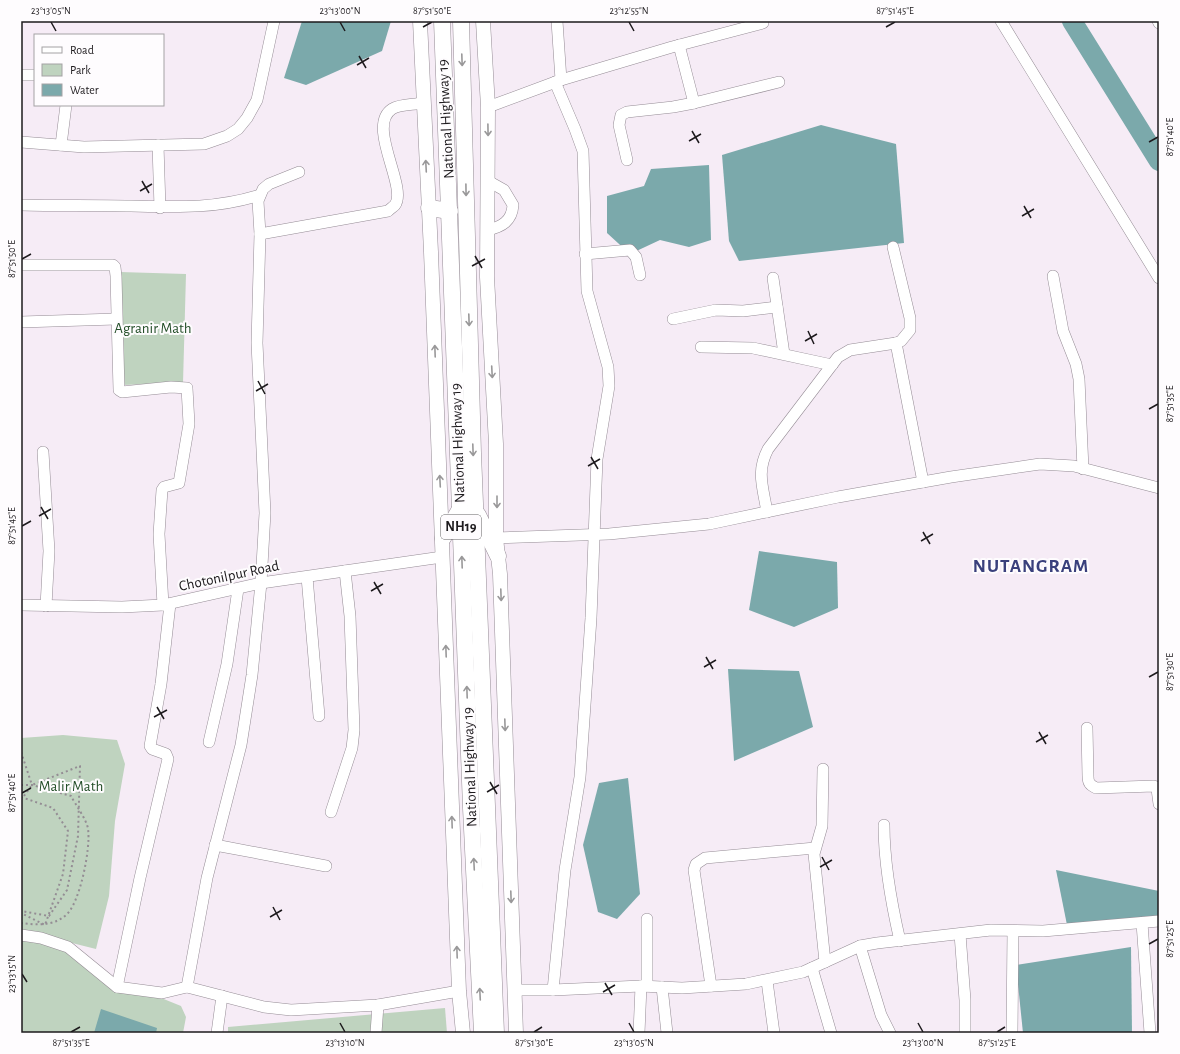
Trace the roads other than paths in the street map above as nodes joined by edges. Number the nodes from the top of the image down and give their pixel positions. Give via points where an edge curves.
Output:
1 (274, 21) edge
2 (420, 21) edge
3 (442, 21) edge
4 (461, 21) edge
5 (483, 21) edge
6 (557, 21) edge
7 (1001, 21) edge
8 (763, 23) dead end
9 (679, 45) junction
10 (21, 75) edge
11 (34, 76) edge
12 (558, 81) junction
13 (779, 82) dead end
14 (694, 103) junction
15 (423, 104) junction
16 (66, 106) edge
17 (488, 107) junction
18 (21, 142) edge
19 (158, 144) junction
20 (61, 145) junction
21 (627, 160) dead end
22 (299, 172) dead end
23 (488, 181) junction
24 (260, 195) junction
25 (21, 205) edge
26 (160, 208) junction
27 (429, 208) junction
28 (450, 211) junction
29 (487, 230) junction
30 (260, 234) junction
31 (893, 247) dead end
32 (585, 254) junction
33 (21, 265) edge
34 (640, 275) dead end
35 (1053, 276) dead end
36 (773, 278) dead end
37 (1159, 278) edge
38 (777, 307) junction
39 (116, 319) junction
40 (673, 319) dead end
41 (21, 322) edge
42 (896, 343) junction
43 (701, 347) dead end
44 (784, 354) junction
45 (832, 365) junction
46 (43, 452) dead end
47 (1083, 469) junction
48 (924, 482) junction
49 (1159, 488) edge
50 (468, 509) junction
51 (766, 512) junction
52 (595, 535) junction
53 (442, 538) junction
54 (496, 538) junction
55 (498, 556) junction
56 (442, 557) junction
57 (345, 571) junction
58 (307, 576) junction
59 (261, 583) junction
60 (238, 589) junction
61 (166, 604) junction
62 (21, 605) edge
63 (46, 606) junction
64 (319, 716) dead end
65 (1087, 728) dead end
66 (209, 742) dead end
67 (823, 769) dead end
68 (1159, 804) edge
69 (331, 812) dead end
70 (884, 825) dead end
71 (215, 845) junction
72 (815, 848) junction
73 (326, 866) dead end
74 (647, 920) dead end
75 (1159, 921) edge
76 (1142, 922) junction
77 (1014, 930) junction
78 (960, 934) junction
79 (21, 935) edge
80 (900, 940) junction
81 (860, 946) junction
82 (825, 962) junction
83 (812, 968) junction
84 (767, 980) junction
85 (644, 986) junction
86 (711, 986) junction
87 (118, 987) junction
88 (187, 987) junction
89 (662, 987) junction
90 (515, 990) junction
91 (553, 990) junction
92 (459, 991) junction
93 (222, 996) junction
94 (378, 1005) junction
95 (217, 1033) edge
96 (376, 1033) edge
97 (463, 1033) edge
98 (482, 1033) edge
99 (496, 1033) edge
100 (516, 1033) edge
101 (638, 1033) edge
102 (667, 1033) edge
103 (774, 1033) edge
104 (831, 1033) edge
105 (890, 1033) edge
106 (965, 1033) edge
107 (1012, 1033) edge
108 (1150, 1033) edge

1 - 19 street via 257,100 238,129 204,144
2 - 15 main road
3 - 28 highway, National Highway 19 / NH19
4 -> 50 highway, NH19
5 - 17 main road
6 - 12 street
7 - 37 street
8 - 9 street
9 - 12 street
9 - 14 street
10 - 11 street
12 - 17 street
12 - 32 street via 583,151
13 - 14 street
14 - 21 street via 621,115 619,125
27 -> 15 main road
15 - 30 street via 402,106 392,109 387,114 384,124 385,144 398,194 395,204 388,211
16 - 20 street
17 -> 23 main road
18 - 20 street
19 - 20 street via 84,147
19 - 26 street
22 - 24 street via 269,184
23 - 29 main road
23 - 29 street via 504,190 513,205 509,219 499,227
24 - 26 street via 239,202 208,207
24 - 30 street
25 - 26 street
27 - 28 highway
53 -> 27 main road
28 - 50 highway, National Highway 19 / NH19
29 -> 54 main road via 496,444
30 - 59 street via 257,343 265,513
31 - 42 street via 910,318 910,330
32 - 34 street via 630,250 636,257
32 - 52 street via 588,291 610,378 597,459
33 - 39 street via 113,265 116,270
35 - 47 street via 1063,331 1079,378
36 - 38 street
38 - 40 street via 743,311 716,310
38 - 44 street
39 - 41 street
39 - 61 street via 120,391 171,386 188,388 189,424 179,483 164,487 162,490 159,534
42 - 45 street via 844,352
42 - 48 street
43 - 44 street via 753,348
44 - 45 street
45 - 51 street via 762,459 760,470
46 - 63 street via 49,551
47 - 48 street via 1060,464 1040,464
47 - 49 street
48 - 51 street
50 - 53 highway
50 - 55 highway
98 -> 50 highway, National Highway 19 / NH19
50 - 99 highway, NH19
51 - 52 street via 709,524
52 - 54 street
52 - 91 street via 580,777 565,870
53 - 56 main road
54 - 55 main road
55 -> 90 main road
56 - 57 street, Chotonilpur Road
92 -> 56 main road
57 - 58 street, Chotonilpur Road
57 - 69 street via 350,616 354,730 349,759
58 - 59 street, Chotonilpur Road
58 - 64 street
59 - 60 street, Chotonilpur Road
59 - 71 street via 252,675 241,744
60 - 61 street, Chotonilpur Road
60 - 66 street via 227,664
61 - 63 street, Chotonilpur Road
61 - 87 street via 161,684 150,746 166,754 168,759
62 - 63 street, Chotonilpur Road
65 - 68 street via 1088,782 1091,786 1154,786 1157,789
67 - 72 street via 822,826
70 - 80 street via 887,872
71 - 73 street
71 - 88 street
72 - 82 street via 817,902
72 - 86 street via 705,858 696,864 694,870
74 - 85 street
75 - 76 street
76 - 77 street via 1043,931
76 - 108 street
77 - 78 street
77 - 107 street
78 - 80 street
78 - 106 street
79 - 87 street via 41,938 68,947
80 - 81 street
81 - 82 street
81 - 105 street via 881,1015
82 - 83 street
83 - 84 street
83 - 104 street
84 - 86 street
84 - 103 street
85 - 89 street
85 - 91 street
85 - 101 street
86 - 89 street
87 - 88 street via 162,993
88 - 93 street
89 - 102 street
90 - 91 street
90 - 100 main road
92 - 94 street
92 - 97 main road
93 - 94 street via 264,1007 291,1010
93 - 95 street
94 - 96 street

